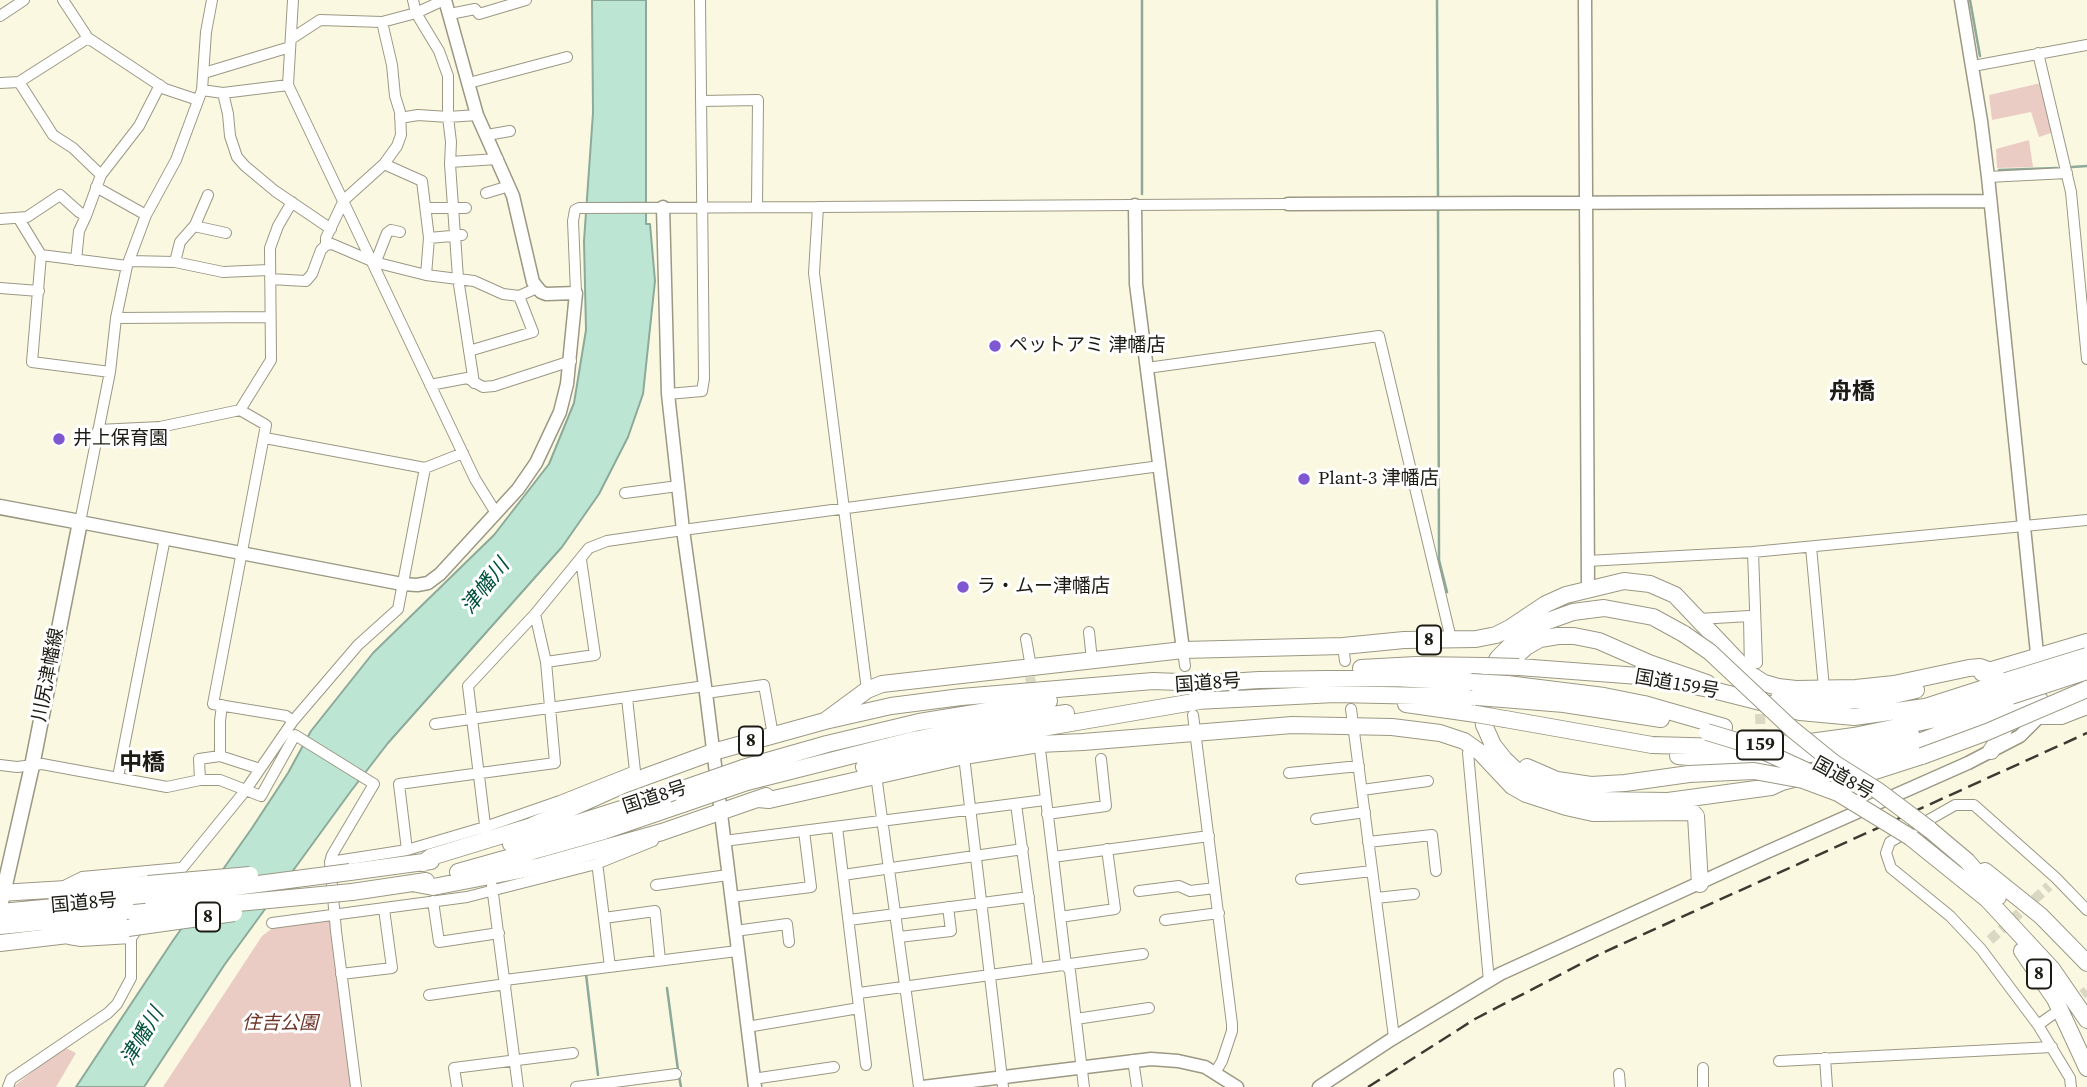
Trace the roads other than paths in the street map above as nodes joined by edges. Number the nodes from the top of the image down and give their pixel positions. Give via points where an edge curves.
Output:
1 (24, 0) edge
2 (63, 0) edge
3 (212, 0) edge
4 (293, 0) edge
5 (413, 0) edge
6 (445, 0) edge
7 (701, 0) edge
8 (1585, 0) edge
9 (1961, 0) edge
10 (523, 1) edge
11 (416, 13) junction
12 (450, 14) junction
13 (0, 16) edge
14 (382, 22) junction
15 (88, 38) junction
16 (291, 43) junction
17 (2087, 45) edge
18 (2038, 53) junction
19 (567, 57) dead end
20 (1973, 66) junction
21 (204, 73) junction
22 (19, 82) junction
23 (0, 83) edge
24 (469, 83) junction
25 (160, 85) junction
26 (288, 85) junction
27 (223, 93) junction
28 (200, 95) junction
29 (702, 101) junction
30 (477, 115) junction
31 (448, 117) junction
32 (400, 118) junction
33 (510, 131) dead end
34 (487, 135) junction
35 (498, 159) junction
36 (450, 162) junction
37 (384, 164) junction
38 (2067, 173) junction
39 (101, 175) junction
40 (1988, 177) junction
41 (509, 186) junction
42 (96, 187) junction
43 (486, 193) dead end
44 (208, 195) dead end
45 (344, 200) junction
46 (1990, 201) junction
47 (292, 202) junction
48 (1586, 203) junction
49 (1288, 204) joint
50 (1136, 205) junction
51 (703, 206) junction
52 (757, 206) junction
53 (818, 206) junction
54 (453, 207) junction
55 (663, 207) junction
56 (426, 208) junction
57 (466, 208) dead end
58 (146, 215) junction
59 (86, 216) junction
60 (0, 219) edge
61 (19, 219) junction
62 (194, 226) junction
63 (331, 229) junction
64 (400, 232) dead end
65 (226, 233) dead end
66 (458, 236) junction
67 (429, 238) junction
68 (326, 245) junction
69 (41, 255) junction
70 (76, 260) junction
71 (175, 262) junction
72 (374, 262) junction
73 (128, 263) junction
74 (270, 275) junction
75 (426, 275) junction
76 (458, 278) junction
77 (0, 288) edge
78 (537, 288) junction
79 (39, 291) junction
80 (576, 293) junction
81 (519, 296) junction
82 (271, 317) junction
83 (116, 318) junction
84 (469, 351) junction
85 (2087, 359) edge
86 (571, 361) junction
87 (1147, 368) junction
88 (110, 372) junction
89 (474, 383) junction
90 (430, 385) junction
91 (668, 394) junction
92 (240, 410) junction
93 (98, 430) junction
94 (265, 438) junction
95 (463, 453) junction
96 (1160, 466) junction
97 (425, 468) junction
98 (678, 486) junction
99 (625, 493) dead end
100 (0, 507) edge
101 (844, 507) junction
102 (496, 513) junction
103 (2087, 520) edge
104 (79, 522) junction
105 (2025, 527) junction
106 (683, 530) junction
107 (165, 538) junction
108 (1811, 547) junction
109 (1752, 552) junction
110 (243, 553) junction
111 (581, 559) junction
112 (1587, 561) junction
113 (402, 584) junction
114 (1588, 588) junction
115 (535, 614) junction
116 (1752, 615) junction
117 (1699, 620) junction
118 (1088, 632) dead end
119 (1026, 639) dead end
120 (1451, 639) junction
121 (2087, 642) edge
122 (2087, 656) edge
123 (2038, 657) junction
124 (1184, 658) junction
125 (1093, 660) junction
126 (546, 662) junction
127 (1030, 670) junction
128 (1991, 671) junction
129 (2087, 671) edge
130 (1757, 673) junction
131 (1259, 680) junction
132 (1205, 683) junction
133 (1824, 688) junction
134 (2009, 689) junction
135 (706, 690) junction
136 (867, 690) junction
137 (1713, 690) junction
138 (2087, 690) edge
139 (1505, 692) junction
140 (1737, 696) junction
141 (627, 698) junction
142 (1260, 698) joint
143 (1474, 698) junction
144 (1205, 700) junction
145 (222, 705) junction
146 (2087, 706) edge
147 (550, 709) junction
148 (2040, 709) junction
149 (1193, 715) dead end
150 (1994, 715) junction
151 (1352, 717) junction
152 (471, 718) junction
153 (293, 721) junction
154 (825, 721) junction
155 (1971, 722) junction
156 (435, 724) dead end
157 (1196, 732) junction
158 (773, 735) junction
159 (1608, 738) junction
160 (1039, 742) junction
161 (1473, 747) junction
162 (1991, 751) junction
163 (713, 752) junction
164 (220, 756) junction
165 (964, 756) junction
166 (1101, 759) dead end
167 (0, 765) edge
168 (32, 766) junction
169 (1359, 766) junction
170 (260, 769) junction
171 (478, 772) junction
172 (1289, 773) dead end
173 (636, 775) junction
174 (745, 775) junction
175 (876, 775) junction
176 (118, 777) junction
177 (200, 780) junction
178 (1428, 781) dead end
179 (1772, 787) junction
180 (1362, 790) junction
181 (245, 791) junction
182 (758, 799) junction
183 (1045, 800) junction
184 (1016, 804) junction
185 (971, 809) junction
186 (720, 811) junction
187 (1364, 812) junction
188 (1047, 814) junction
189 (1316, 818) dead end
190 (882, 821) junction
191 (837, 827) junction
192 (1929, 829) junction
193 (486, 830) junction
194 (804, 831) junction
195 (663, 832) junction
196 (1209, 836) junction
197 (1910, 837) junction
198 (724, 841) junction
199 (1368, 842) junction
200 (1023, 849) junction
201 (1107, 849) junction
202 (407, 850) junction
203 (976, 856) junction
204 (1052, 857) junction
205 (1968, 861) junction
206 (330, 862) junction
207 (423, 863) junction
208 (596, 864) junction
209 (180, 868) junction
210 (889, 869) junction
211 (1372, 871) junction
212 (1436, 871) dead end
213 (728, 875) junction
214 (844, 875) junction
215 (1301, 879) dead end
216 (417, 884) junction
217 (1700, 884) junction
218 (656, 885) dead end
219 (492, 886) junction
220 (1215, 888) junction
221 (1975, 890) junction
222 (53, 891) junction
223 (150, 891) junction
224 (1139, 891) dead end
225 (1414, 894) dead end
226 (731, 897) junction
227 (1029, 897) junction
228 (1376, 898) junction
229 (1, 901) edge
230 (433, 901) junction
231 (982, 903) junction
232 (948, 907) junction
233 (384, 909) junction
234 (2087, 910) edge
235 (1219, 913) junction
236 (335, 914) junction
237 (896, 914) junction
238 (27, 917) junction
239 (1060, 917) junction
240 (604, 918) junction
241 (849, 920) junction
242 (1165, 920) dead end
243 (272, 923) dead end
244 (0, 926) edge
245 (131, 927) junction
246 (735, 931) junction
247 (499, 933) junction
248 (899, 937) junction
249 (1990, 940) tunnel mouth
250 (789, 942) dead end
251 (0, 943) edge
252 (1981, 949) junction
253 (737, 951) junction
254 (1143, 954) dead end
255 (660, 960) junction
256 (2087, 963) edge
257 (1066, 965) junction
258 (610, 967) junction
259 (1038, 968) junction
260 (2052, 969) junction
261 (341, 974) junction
262 (991, 975) junction
263 (1489, 981) junction
264 (505, 982) junction
265 (905, 986) junction
266 (859, 993) junction
267 (429, 995) dead end
268 (859, 1008) junction
269 (1149, 1008) dead end
270 (2052, 1015) dead end
271 (1076, 1019) junction
272 (2087, 1020) edge
273 (2038, 1025) junction
274 (747, 1027) junction
275 (1394, 1037) junction
276 (2052, 1047) junction
277 (573, 1053) dead end
278 (1825, 1058) junction
279 (515, 1060) junction
280 (1133, 1060) junction
281 (1779, 1061) dead end
282 (866, 1065) dead end
283 (834, 1067) dead end
284 (1082, 1067) junction
285 (1703, 1068) dead end
286 (2087, 1068) edge
287 (1215, 1073) junction
288 (1619, 1073) dead end
289 (676, 1074) dead end
290 (1002, 1082) edge
291 (754, 1083) edge
292 (939, 1086) edge
293 (8, 1087) edge
294 (356, 1087) edge
295 (457, 1087) edge
296 (518, 1087) edge
297 (576, 1087) edge
298 (921, 1087) edge
299 (1084, 1087) edge
300 (1136, 1087) edge
301 (1237, 1087) edge
302 (1319, 1087) edge
303 (1620, 1087) edge
304 (1703, 1087) edge
305 (1827, 1087) edge
306 (2071, 1087) edge

1 - 13 street
2 - 15 street
3 - 21 street
4 - 16 street
5 - 11 street
6 - 11 street
6 - 12 street
7 - 29 street
8 - 48 street
9 - 20 street
10 - 12 street via 479,13 475,9
11 - 14 street
11 - 31 street via 448,76
12 - 24 street
14 - 16 street via 320,20
14 - 32 street
15 - 22 street
15 - 25 street
16 - 21 street
16 - 26 street
17 - 18 street
18 - 20 street
18 - 38 street
19 - 24 street
20 - 40 street
21 - 28 street
22 - 23 street
22 - 39 street via 53,135
24 - 30 street
25 - 28 street
25 - 39 street via 139,125
26 - 27 street
26 - 45 street
27 - 28 street
27 - 47 street via 237,157
28 - 58 street via 176,160
29 - 51 street
29 - 52 street via 758,100
30 - 31 street
30 - 34 street
31 - 32 street
31 - 36 street
32 - 37 street via 401,135
33 - 34 street
34 - 35 street
35 - 36 street
35 - 41 street
36 - 54 street
37 - 45 street
37 - 56 street via 422,181
38 - 40 street
38 - 85 street
39 - 42 street
40 - 46 street
41 - 43 street
41 - 78 street
42 - 58 street
42 - 59 street
44 - 62 street
45 - 63 street
45 - 72 street
46 - 48 street
46 - 105 street
47 - 63 street
47 - 74 street via 270,248
48 - 49 street
48 - 112 street
49 - 50 street
50 - 53 street
50 - 87 street via 1136,284
51 - 52 street
51 - 55 street
51 - 91 street via 702,391
52 - 53 street
53 - 101 street via 814,274
54 - 56 street
54 - 57 street
54 - 66 street
55 - 80 street via 575,210
55 - 91 street
56 - 67 street
58 - 73 street
59 - 61 street via 60,195
59 - 70 street via 79,231
60 - 61 street
61 - 69 street
62 - 65 street
62 - 71 street via 180,242
63 - 68 street
64 - 72 street via 387,233
66 - 67 street
66 - 76 street
67 - 75 street
68 - 72 street
68 - 74 street via 306,281
69 - 70 street
69 - 79 street
70 - 73 street
71 - 73 street
71 - 74 street
72 - 75 street
72 - 90 street
73 - 83 street
74 - 82 street
75 - 76 street
76 - 81 street
76 - 84 street
77 - 79 street
78 - 80 street via 546,294
78 - 81 street
79 - 88 street via 32,362
80 - 86 street
81 - 84 street via 533,332
82 - 83 street
82 - 92 street via 271,360
83 - 88 street
84 - 89 street
86 - 89 street via 495,386
86 - 102 street via 550,437 536,463
87 - 96 street
87 - 120 street via 1380,336
88 - 93 street
89 - 90 street via 467,378
90 - 95 street
91 - 98 street
92 - 93 street via 160,427
92 - 94 street via 267,425
93 - 104 street
94 - 97 street
94 - 110 street
95 - 97 street
95 - 102 street
96 - 101 street
96 - 124 street
97 - 113 street
98 - 99 street
98 - 106 street
100 - 104 main road
101 - 106 street
101 - 136 street
102 - 113 street via 440,574 428,583
103 - 105 street
104 - 107 street
104 - 168 main road, 川尻津幡線
105 - 108 street
105 - 123 street
106 - 111 street via 607,541 589,548
106 - 135 street
107 - 110 street
107 - 176 street
108 - 109 street
108 - 133 street
109 - 112 street
109 - 116 street
110 - 113 street
110 - 145 street via 213,704
111 - 115 street
111 - 126 street via 595,655
112 - 114 street
113 - 153 street via 398,609 358,645
114 - 117 highway, 8 via 1623,581 1650,584 1675,594
114 - 120 highway, 8 via 1545,604 1496,635
115 - 126 street
115 - 152 street via 468,686
116 - 117 street
116 - 130 street
116 - 130 street via 1761,617
117 - 130 highway, 8
118 - 125 street
119 - 127 street
120 - 124 highway, 8 via 1377,641 1344,654
121 - 123 highway
122 - 134 highway, 国道159号 / 159, bridge
123 - 128 highway
123 - 148 street
124 - 125 highway, 8
125 - 127 highway, 8
126 - 147 street
127 - 136 highway, 8 via 941,671
128 - 133 highway via 1969,668 1894,684
128 - 140 highway via 1877,699
129 - 134 highway, 国道159号 / 159, bridge
130 - 133 highway via 1796,689
131 - 132 highway, 国道8号 / 8
131 - 137 highway, 国道159号 / 159, bridge via 1273,673 1485,666 1652,677
131 - 143 highway, 国道8号 / 8 via 1393,678
132 - 154 highway, 8 via 1153,681 961,697
132 - 174 highway, 国道8号 / 8 via 1084,695 919,722 827,744
134 - 140 highway, 国道159号 / 159 via 1854,716 1801,712
134 - 159 highway, 国道159号 / 159 via 1931,720 1810,742 1693,748
135 - 141 street
135 - 158 street via 764,685
135 - 163 street
136 - 154 highway, 8
137 - 140 highway, 国道159号 / 159
137 - 197 highway, bridge via 1707,683 1599,641 1558,636 1539,639 1511,658 1500,675 1492,706 1496,728 1514,756 1532,771 1557,780 1591,785 1754,771 1804,780 1838,793
138 - 179 highway, bridge via 1987,732 1868,773
139 - 143 highway, 国道8号 / 8, bridge
139 - 192 highway, 国道8号 / 8, bridge via 1604,696 1724,727 1813,761
139 - 197 highway, 国道8号 / 8, bridge via 1648,716 1750,745 1849,792 1887,815
141 - 147 street
141 - 173 street
142 - 143 highway, 国道159号 / 159 via 1392,703
142 - 144 highway, 国道8号 / 8
143 - 159 highway, 国道159号 / 159, bridge via 1505,719
144 - 174 highway, 国道8号 / 8 via 1005,722
144 - 182 highway, 8 via 944,747 807,781
145 - 153 street
145 - 164 street
146 - 148 highway via 2061,716
147 - 152 street
147 - 171 street via 555,763
148 - 150 highway
148 - 162 street via 2020,736
149 - 157 street
150 - 155 highway
150 - 162 highway via 2007,723
151 - 157 highway, 8
151 - 161 highway, 8 via 1440,733
151 - 169 street
152 - 156 street
152 - 171 street
153 - 170 street
154 - 158 highway, 8
155 - 159 highway via 1860,748 1732,761 1638,750
155 - 179 highway via 1883,755
157 - 160 highway, 8
157 - 196 street
158 - 163 highway, 8
160 - 165 highway, 8
160 - 183 street
161 - 217 highway, 8 via 1512,786 1566,807 1593,813 1692,812 1696,816
161 - 263 street via 1468,753
162 - 217 street
163 - 173 highway, 8
163 - 186 street
164 - 170 street
164 - 177 street via 199,759
165 - 175 highway, 8
165 - 185 street
166 - 188 street via 1106,806
167 - 168 street
168 - 176 street
168 - 229 main road, 川尻津幡線
169 - 172 street
169 - 180 street
170 - 181 street
171 - 193 street
171 - 202 street via 399,784
173 - 193 street
173 - 207 highway, 8 via 529,827
174 - 207 highway, 国道8号 / 8, bridge via 667,794 505,846
174 - 216 highway, 国道8号 / 8, bridge via 683,804
175 - 182 highway, 8
175 - 190 street
176 - 177 street via 167,787
177 - 181 street via 220,780
178 - 180 street
179 - 192 highway, bridge via 1668,801 1596,800 1543,787 1521,775 1493,745 1482,706 1490,673 1520,636 1573,612 1604,608 1653,617 1710,652 1835,764
180 - 187 street
181 - 206 street via 261,796 295,735 374,784
181 - 209 street
182 - 186 highway, 8
183 - 184 street
183 - 188 street
184 - 185 street
184 - 200 street
185 - 190 street
185 - 203 street
186 - 195 highway, 8
186 - 198 street
187 - 189 street
187 - 199 street
188 - 204 street
190 - 191 street
190 - 210 street
191 - 194 street
191 - 214 street
192 - 205 highway, 国道8号 / 8
193 - 202 street
194 - 198 street
194 - 226 street via 811,887
195 - 208 street via 664,837
195 - 216 highway, 8 via 541,866 433,887
196 - 201 street
196 - 220 street
197 - 221 highway, 国道8号 / 8
198 - 213 street
199 - 211 street
199 - 212 street via 1432,835
200 - 203 street
200 - 227 street
201 - 204 street
201 - 239 street via 1115,909
202 - 206 street
203 - 210 street
203 - 231 street
204 - 239 street
205 - 256 highway, 8 via 2041,916
205 - 260 highway, 国道8号 / 8 via 2029,932
206 - 236 street
207 - 223 highway, 国道8号 / 8, bridge
208 - 219 street
208 - 240 street
209 - 222 street via 82,877
209 - 245 street
210 - 214 street
210 - 237 street
211 - 215 street
211 - 228 street
213 - 218 street
213 - 226 street
214 - 241 street
216 - 245 highway, 国道8号 / 8, bridge via 286,898 260,910
217 - 263 street
219 - 230 street via 467,897
219 - 247 street
220 - 224 street
220 - 235 street
221 - 260 highway, 国道8号 / 8
221 - 286 highway, 8 via 2055,999
222 - 223 highway
222 - 229 highway
223 - 238 highway, 国道8号 / 8
225 - 228 street
226 - 246 street
227 - 231 street
227 - 259 street
228 - 275 street
229 - 238 highway, 国道8号 / 8
230 - 233 street
230 - 247 street via 439,942
231 - 232 street
231 - 262 street
232 - 237 street
232 - 248 street via 951,931
233 - 236 street
233 - 261 street via 392,968
234 - 252 street via 1974,805 1955,805 1890,842 1886,853 1891,868 1950,916
235 - 242 street
235 - 287 street via 1232,1024
236 - 243 street
236 - 261 street
237 - 241 street
237 - 248 street
238 - 244 highway, 国道8号 / 8
238 - 245 highway, 国道8号 / 8
239 - 257 street
240 - 255 street via 655,911
240 - 258 street
241 - 266 street
245 - 251 highway
245 - 293 street via 131,978 117,1004 11,1079
246 - 250 street via 787,924
246 - 253 street
247 - 264 street
248 - 265 street
249 - 252 street
252 - 273 street
253 - 255 street
253 - 274 street
254 - 257 street
255 - 258 street
257 - 259 street
257 - 271 street
258 - 264 street
259 - 262 street
260 - 272 highway, 国道8号 / 8
261 - 294 street
262 - 265 street
262 - 290 street
263 - 275 street
264 - 267 street
264 - 279 street
265 - 266 street
265 - 298 street
266 - 268 street
268 - 274 street
268 - 282 street
269 - 271 street
270 - 273 street
271 - 284 street
273 - 276 street
274 - 291 street
275 - 302 street
276 - 278 street
276 - 306 street
277 - 279 street
278 - 281 street
278 - 305 street
279 - 295 street via 454,1068
279 - 296 street
280 - 284 street
280 - 287 street via 1178,1061
280 - 300 street
283 - 291 street
284 - 290 street
284 - 299 street
285 - 304 street
287 - 301 street
288 - 303 street
289 - 297 street
290 - 292 street
292 - 298 street

